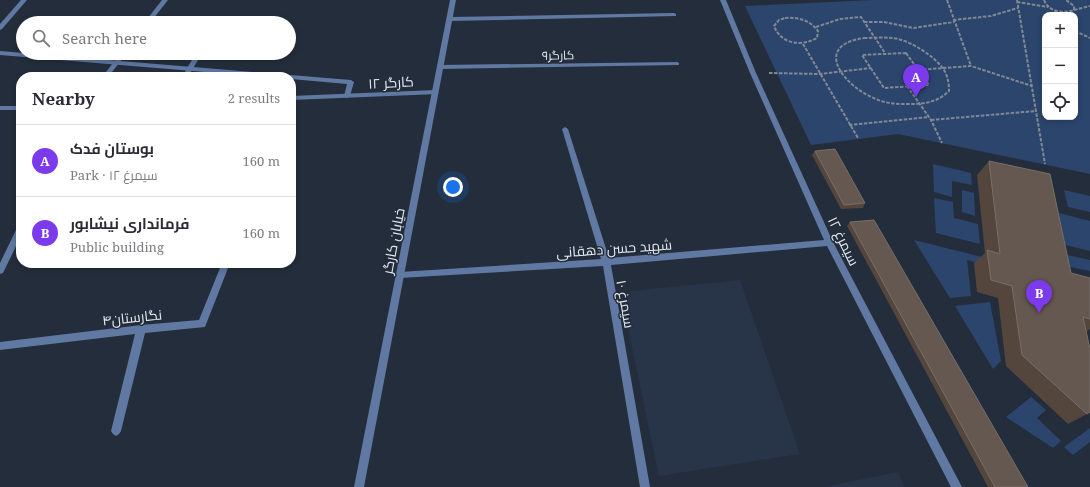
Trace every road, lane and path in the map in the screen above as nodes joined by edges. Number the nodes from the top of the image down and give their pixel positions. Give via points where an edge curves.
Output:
1 (24, 0) edge
2 (165, 0) edge
3 (453, 0) edge
4 (723, 0) edge
5 (947, 0) edge
6 (1044, 0) edge
7 (1066, 0) edge
8 (1017, 1) edge
9 (1090, 6) edge
10 (1018, 8) junction
11 (1049, 8) junction
12 (1055, 10) joint
13 (1074, 10) junction
14 (674, 15) dead end
15 (152, 16) edge
16 (450, 19) junction
17 (954, 21) junction
18 (864, 22) junction
19 (816, 27) junction
20 (0, 28) edge
21 (1078, 32) edge
22 (1090, 38) edge
23 (875, 39) junction
24 (803, 44) junction
25 (0, 53) edge
26 (16, 54) edge
27 (886, 54) junction
28 (85, 60) edge
29 (118, 60) edge
30 (194, 60) edge
31 (676, 64) dead end
32 (971, 66) junction
33 (440, 67) junction
34 (871, 68) junction
35 (942, 68) junction
36 (918, 70) junction
37 (109, 72) edge
38 (188, 72) edge
39 (230, 72) edge
40 (839, 72) junction
41 (752, 73) junction
42 (820, 74) junction
43 (296, 77) edge
44 (907, 86) junction
45 (1032, 86) junction
46 (436, 92) junction
47 (347, 96) junction
48 (296, 98) edge
49 (919, 103) junction
50 (0, 108) edge
51 (16, 108) edge
52 (1036, 111) junction
53 (930, 118) junction
54 (849, 125) junction
55 (564, 129) dead end
56 (858, 138) dead end
57 (942, 143) dead end
58 (1045, 164) dead end
59 (16, 238) edge
60 (829, 243) junction
61 (606, 262) junction
62 (224, 268) edge
63 (0, 271) edge
64 (400, 275) junction
65 (141, 329) junction
66 (0, 346) edge
67 (116, 430) dead end
68 (359, 487) edge
69 (645, 487) edge
70 (958, 487) edge

1 - 20 street
2 - 15 street
3 - 16 street, خیابان کارگر
4 - 41 street, سیمرغ ۱۲
5 - 17 path
6 - 11 path
7 - 13 path via 1074,6
8 - 10 path
8 - 11 path
9 - 13 path
10 - 17 path via 991,16
10 - 45 path
11 - 12 path
12 - 13 path
14 - 16 street
16 - 33 street, خیابان کارگر
17 - 18 path via 914,28 884,22
17 - 32 path
18 - 19 path via 861,17 840,19
18 - 23 path
19 - 24 path via 819,34 817,38
19 - 24 path via 798,18 785,18 776,22 774,30 782,38
21 - 22 path
23 - 27 path
23 - 35 path via 893,38 922,49
23 - 40 path via 860,39 840,47 835,54
24 - 42 path
25 - 26 street
27 - 34 path via 862,55
27 - 36 path via 906,53
28 - 39 street
29 - 37 street
30 - 38 street
31 - 33 street, کارگر۹
32 - 35 path
32 - 45 path
33 - 46 street, خیابان کارگر
34 - 40 path
34 - 44 path via 884,88
35 - 36 path
35 - 49 path via 948,79 949,91 939,100
36 - 44 path via 929,85
40 - 42 path
40 - 49 path via 849,84 874,99 887,103
41 - 42 path
41 - 60 street, سیمرغ ۱۲
42 - 54 path
43 - 47 street via 351,82
44 - 49 path
45 - 52 path
46 - 47 street, کارگر ۱۲
46 - 64 street, خیابان کارگر
47 - 48 street, کارگر ۱۲
49 - 53 path
50 - 51 street
52 - 53 path
52 - 58 path
53 - 54 path
53 - 57 path
54 - 56 path
55 - 61 street, سیمرغ ۱۰
59 - 63 street
60 - 61 street, شهید حسن دهقانی
60 - 70 street, سیمرغ ۱۲
61 - 64 street, شهید حسن دهقانی
61 - 69 street, سیمرغ ۱۰
62 - 65 street, نگارستان۴ via 202,324
64 - 68 street, خیابان کارگر
65 - 66 street, نگارستان۴
65 - 67 street

